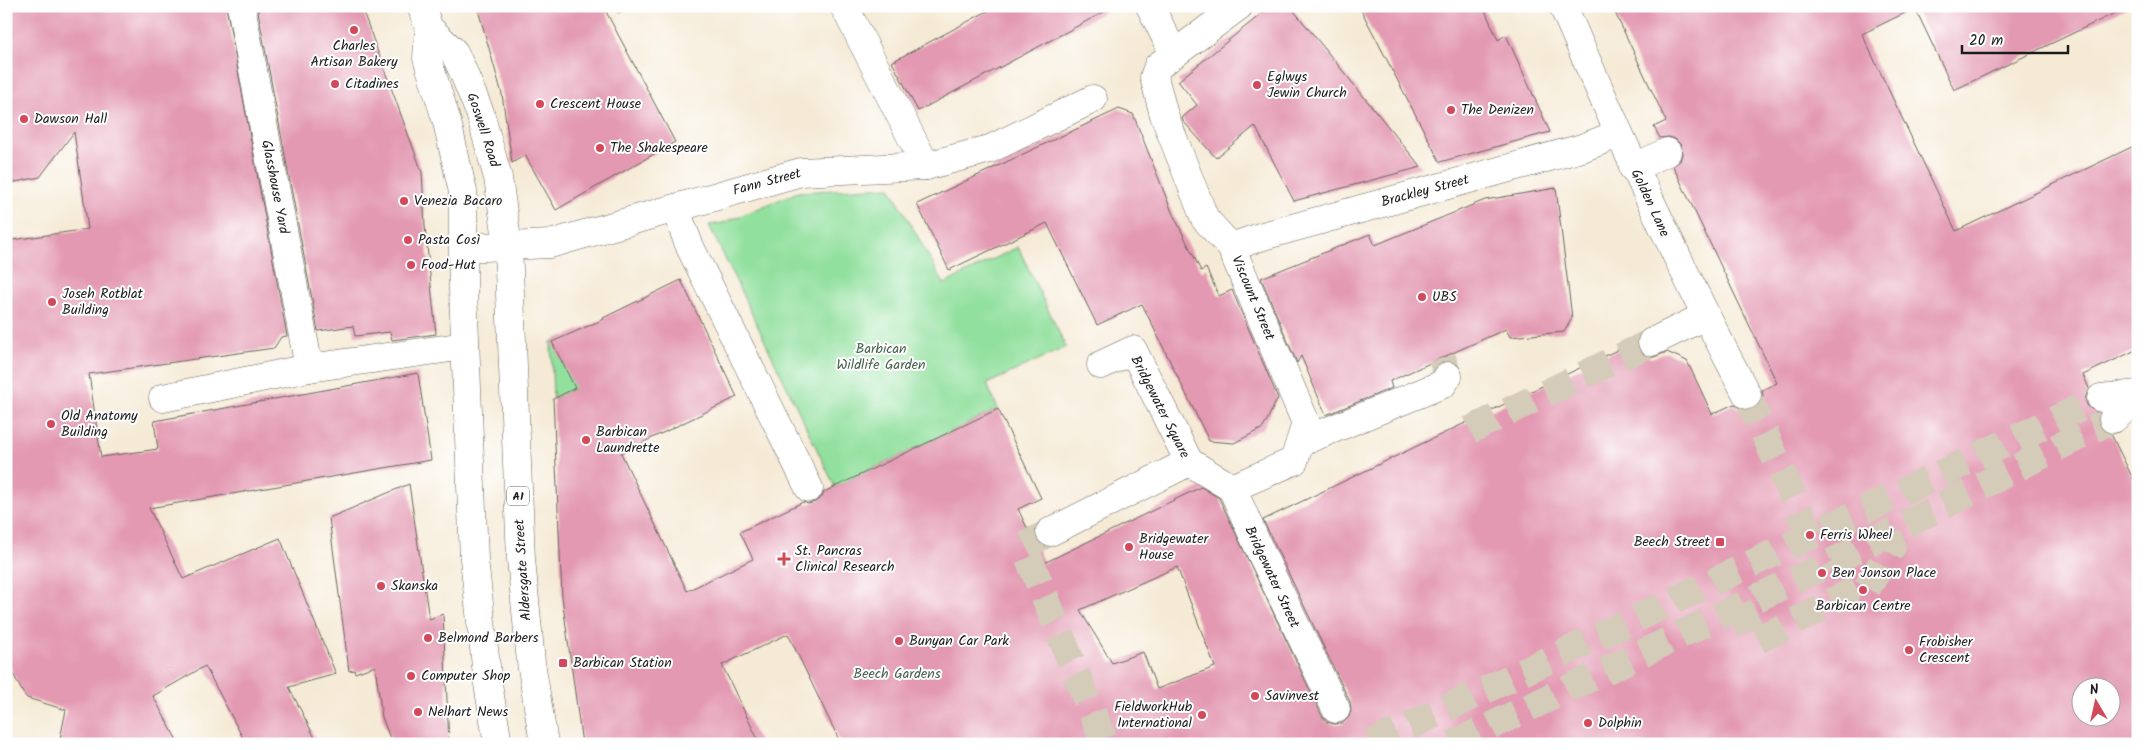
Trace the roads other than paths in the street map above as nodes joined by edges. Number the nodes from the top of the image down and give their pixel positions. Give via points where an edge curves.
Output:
1 (241, 6) edge
2 (844, 6) edge
3 (1150, 6) edge
4 (1239, 6) edge
5 (1563, 6) edge
6 (425, 17) edge
7 (1174, 54) junction
8 (1093, 99) dead end
9 (1618, 134) junction
10 (1667, 152) dead end
11 (926, 166) junction
12 (1634, 168) junction
13 (675, 208) junction
14 (508, 246) junction
15 (1231, 247) junction
16 (464, 248) junction
17 (1705, 316) junction
18 (1652, 342) tunnel mouth
19 (465, 346) junction
20 (1101, 366) dead end
21 (308, 368) junction
22 (1448, 376) dead end
23 (2138, 394) edge
24 (1747, 395) tunnel mouth
25 (164, 398) dead end
26 (2138, 399) edge
27 (1301, 442) junction
28 (1190, 462) junction
29 (809, 488) dead end
30 (1232, 488) junction
31 (1050, 532) tunnel mouth
32 (1336, 709) dead end
33 (498, 744) edge
34 (544, 744) edge

1 - 21 street, Glasshouse Yard
2 - 11 street
3 - 7 street
4 - 7 street
5 - 9 street, Golden Lane
6 - 14 street, Goswell Road / A1 via 454,52 480,113 498,178
6 - 16 street, Goswell Road / A1 via 428,58 463,192
7 - 15 street, Viscount Street via 1158,66 1154,77 1164,115 1205,219
8 - 11 street, Fann Street via 990,149
9 - 12 street, Golden Lane
9 - 15 street, Brackley Street via 1582,148
10 - 12 street
11 - 13 street, Fann Street via 801,172
12 - 17 street, Golden Lane
13 - 14 street, Fann Street via 550,244
13 - 29 street via 690,247
14 - 16 street, Fann Street
14 - 34 street, Aldersgate Street / A1 via 521,559 531,662
15 - 27 street, Viscount Street via 1306,423
16 - 19 street, A1
17 - 18 street
17 - 24 street, Golden Lane
19 - 21 street
19 - 33 street, A1 via 474,559
20 - 28 street, Bridgewater Square via 1132,350
21 - 25 street
22 - 27 street via 1443,384
23 - 26 street via 2107,408
27 - 30 street via 1294,461
28 - 30 street
28 - 31 street, Bridgewater Square
30 - 32 street, Bridgewater Street

